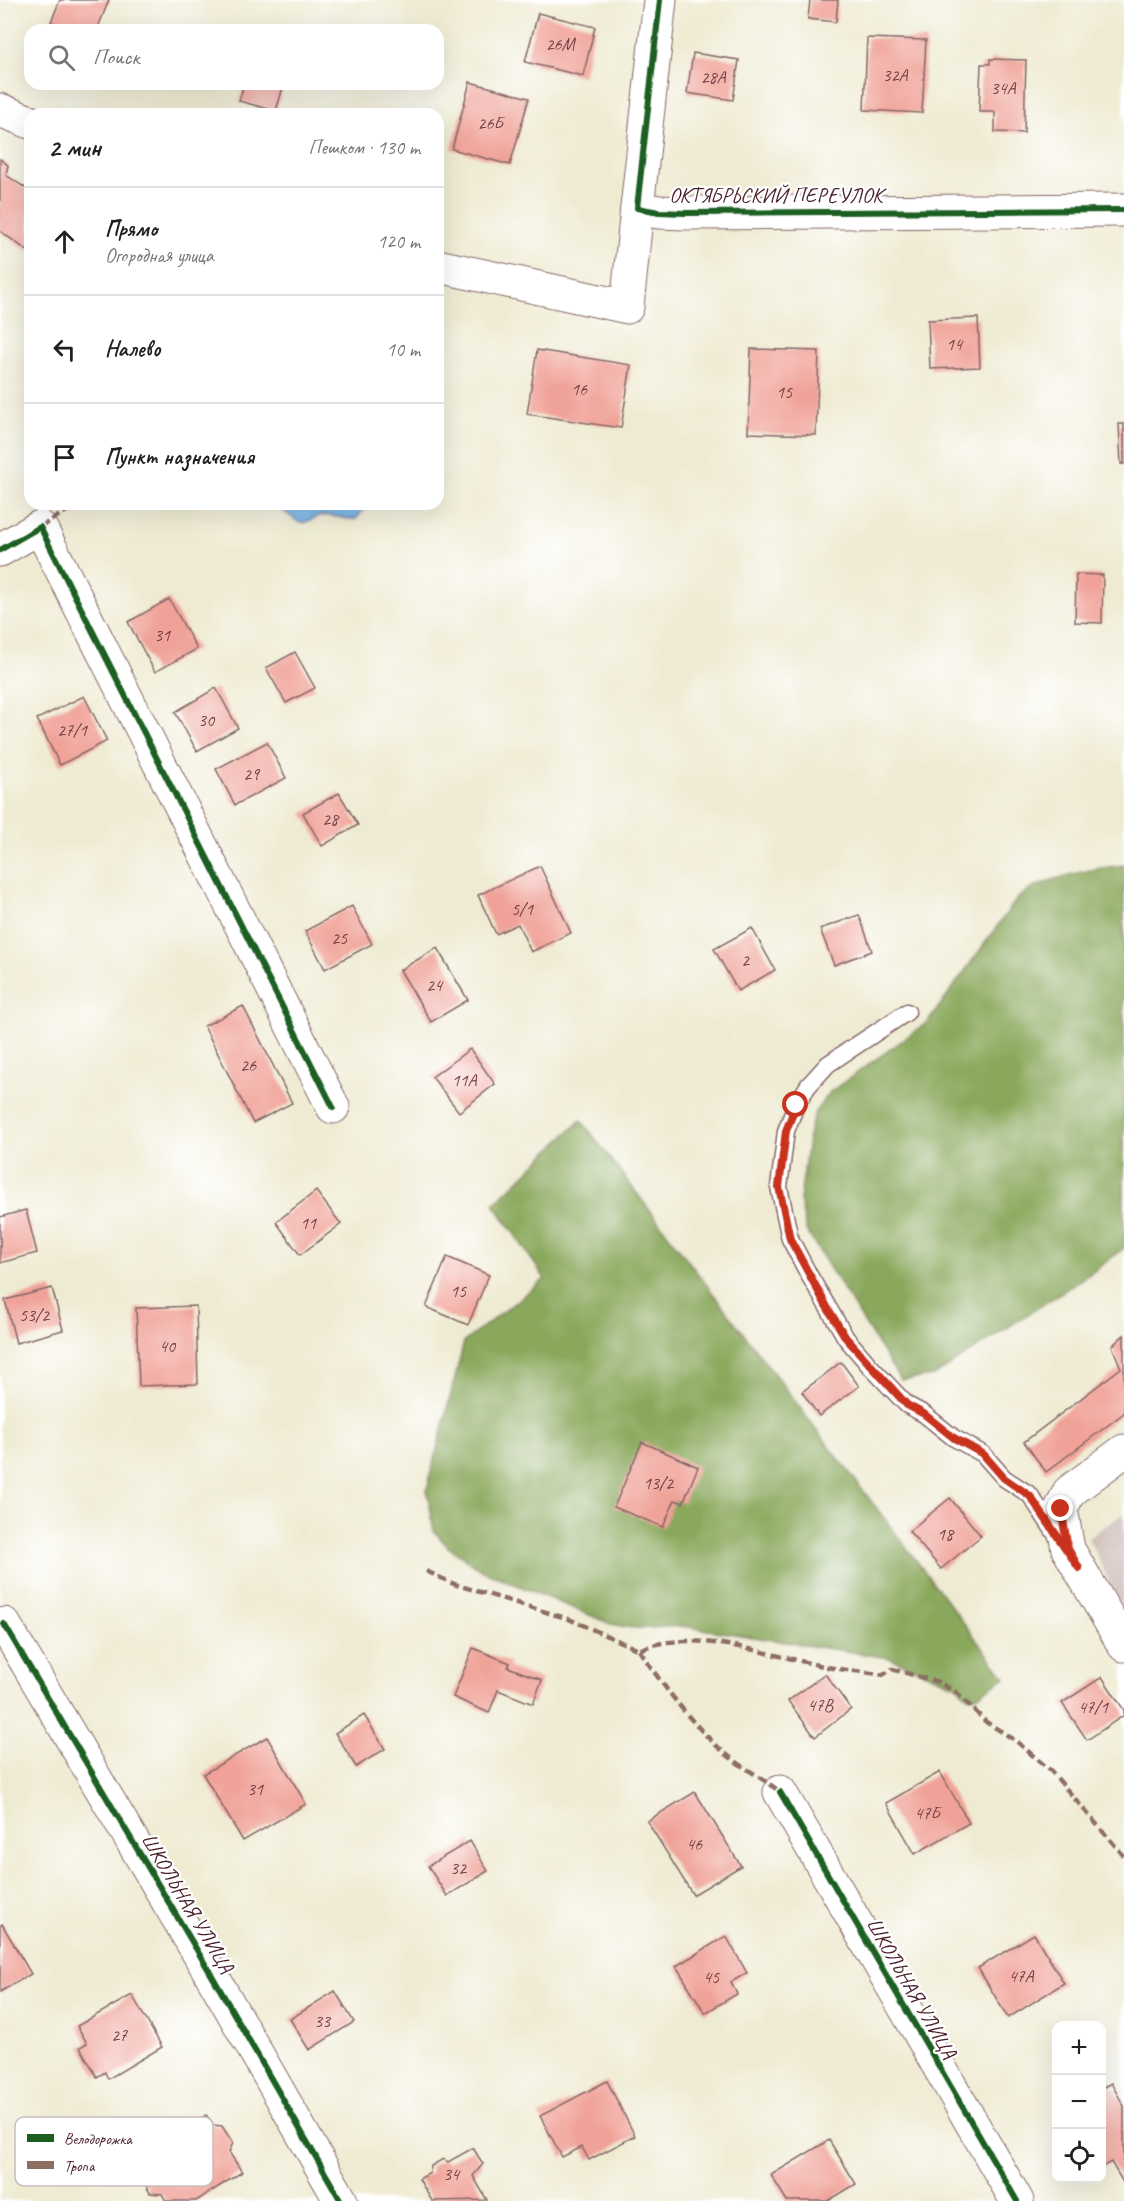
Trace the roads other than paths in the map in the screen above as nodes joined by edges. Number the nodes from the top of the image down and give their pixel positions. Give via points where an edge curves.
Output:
1 (660, 0) edge
2 (0, 110) edge
3 (24, 120) edge
4 (637, 208) junction
5 (1124, 210) edge
6 (444, 267) edge
7 (0, 550) edge
8 (908, 1012) dead end
9 (333, 1107) dead end
10 (1124, 1451) edge
11 (1079, 1568) junction
12 (4, 1624) dead end
13 (1124, 1646) edge
14 (780, 1792) dead end
15 (341, 2201) edge
16 (1017, 2201) edge

1 - 4 street, ОКТЯБРЬСКИЙ ПЕРЕУЛОК
2 - 3 street
4 - 5 street, ОКТЯБРЬСКИЙ ПЕРЕУЛОК via 685,213
4 - 6 street via 627,307
7 - 9 street via 40,527
8 - 11 lane via 828,1064 796,1105 786,1131 779,1187 790,1239 846,1338 869,1365 907,1405 983,1454 1004,1478 1030,1496
10 - 11 street via 1069,1492 1061,1509 1068,1549
11 - 13 street
12 - 15 street, ШКОЛЬНАЯ УЛИЦА
14 - 16 street, ШКОЛЬНАЯ УЛИЦА

